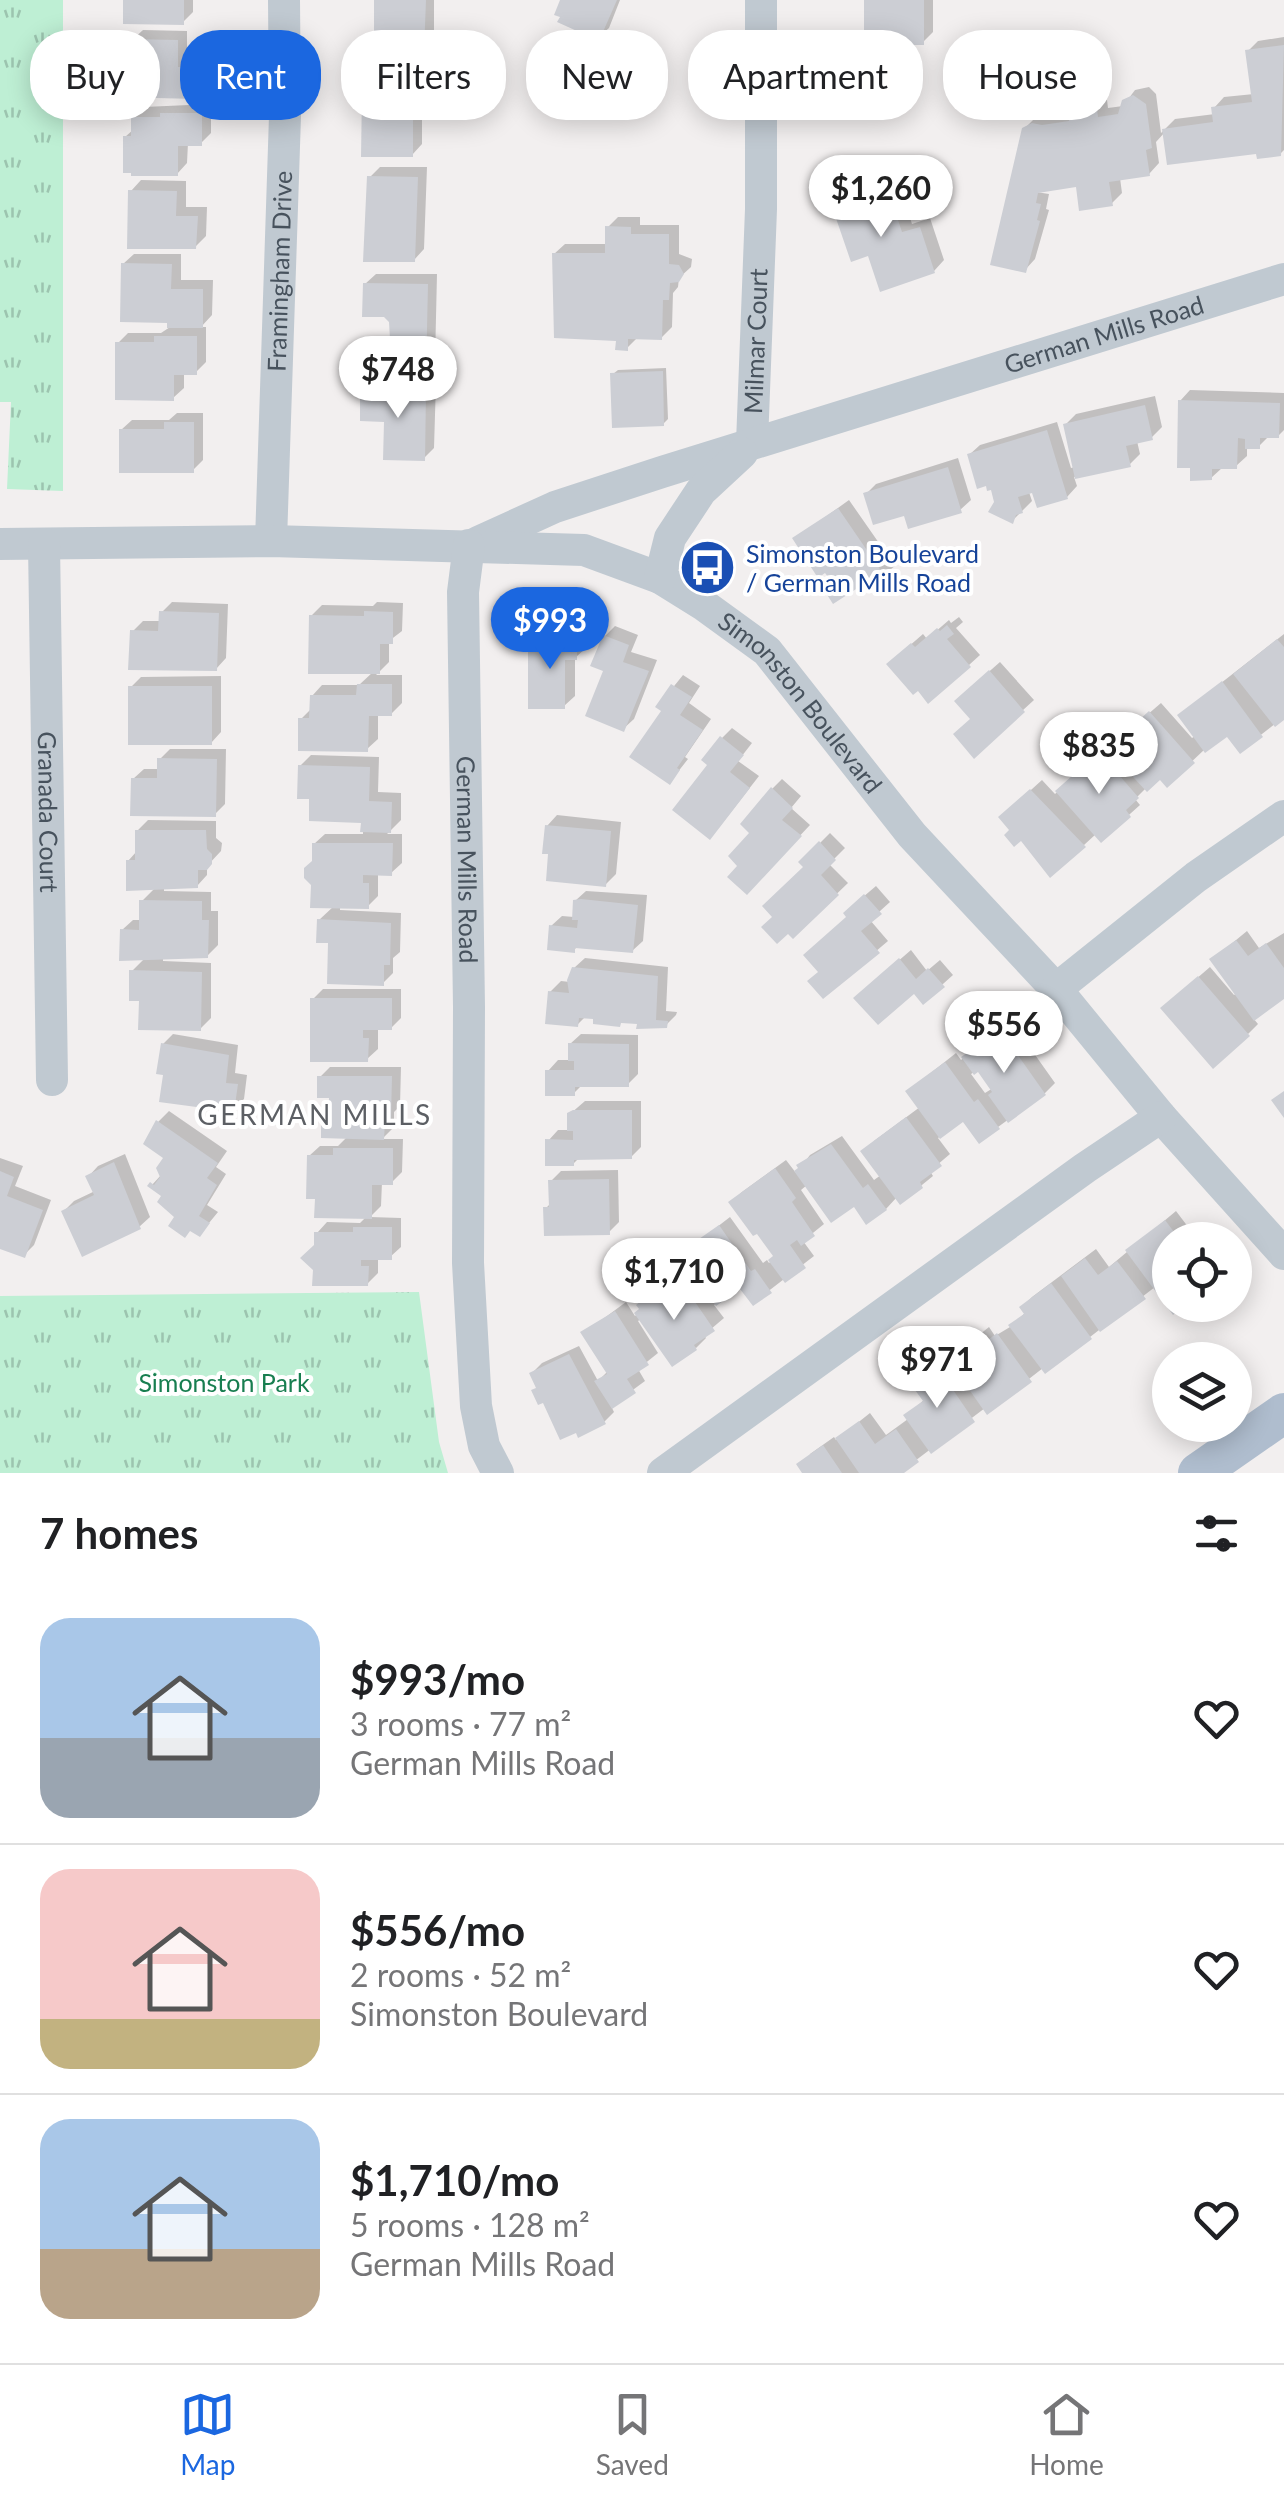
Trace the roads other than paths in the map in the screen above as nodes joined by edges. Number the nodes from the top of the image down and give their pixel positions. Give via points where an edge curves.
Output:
1 (284, 0) edge
2 (760, 0) edge
3 (1284, 279) edge
4 (752, 443) junction
5 (271, 541) junction
6 (0, 544) edge
7 (44, 544) junction
8 (469, 546) junction
9 (660, 578) junction
10 (1284, 816) edge
11 (1056, 988) junction
12 (52, 1080) dead end
13 (1161, 1116) junction
14 (1284, 1254) edge
15 (1284, 1413) edge
16 (498, 1473) edge
17 (663, 1473) edge
18 (1198, 1473) edge

1 - 5 street, Framingham Drive
2 - 4 street, Milmar Court
3 - 4 street, German Mills Road
4 - 8 street, German Mills Road via 555,507
4 - 9 street, German Mills Road via 701,492 670,538
5 - 7 street, Simonston Boulevard
5 - 8 street, Simonston Boulevard
6 - 7 street, Simonston Boulevard
7 - 12 street, Granada Court
8 - 9 street, Simonston Boulevard via 584,550
8 - 16 street, German Mills Road via 462,592 468,1263 476,1406
9 - 11 street, Simonston Boulevard via 767,651 912,835
10 - 11 street
11 - 13 street, Simonston Boulevard
13 - 14 street, Simonston Boulevard
13 - 17 street
15 - 18 main road

